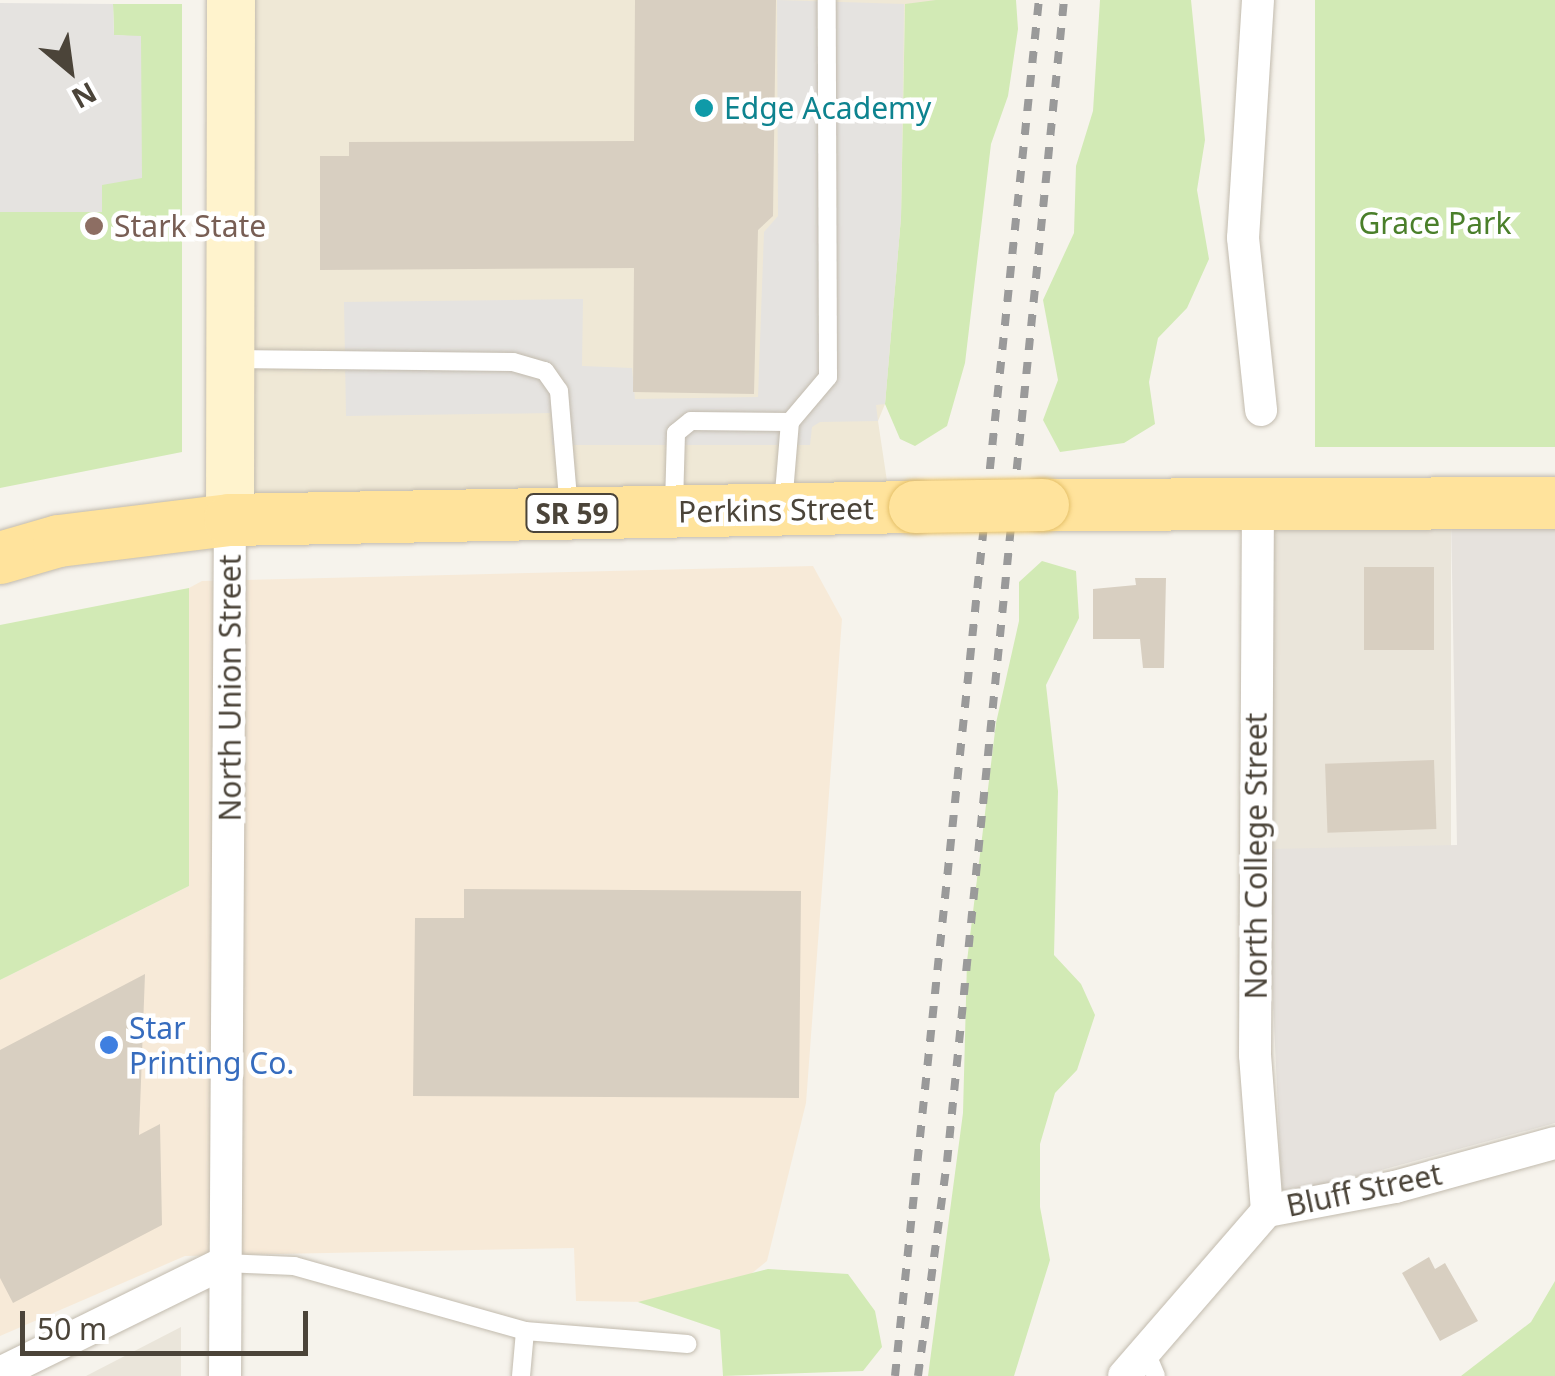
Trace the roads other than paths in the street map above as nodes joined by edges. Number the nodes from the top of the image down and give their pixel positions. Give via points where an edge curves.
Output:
1 (231, 0) edge
2 (827, 0) edge
3 (1258, 0) edge
4 (230, 359) junction
5 (1260, 410) dead end
6 (790, 422) junction
7 (1258, 501) junction
8 (1555, 503) edge
9 (782, 510) junction
10 (674, 512) junction
11 (569, 513) junction
12 (230, 520) junction
13 (0, 558) edge
14 (1555, 1143) edge
15 (1267, 1210) junction
16 (224, 1262) junction
17 (524, 1331) junction
18 (687, 1344) dead end
19 (1151, 1363) edge
20 (0, 1374) edge
21 (226, 1376) edge
22 (521, 1376) edge
23 (1124, 1376) edge

1 - 4 street, North Union Street
2 - 6 lane via 828,377
3 - 5 street via 1244,238
4 - 11 lane via 513,362 544,372 559,391
4 - 12 street, North Union Street
6 - 9 lane
6 - 10 lane via 691,421 676,433
7 - 8 main road, Perkins Street / SR 59
7 - 9 main road, Perkins Street / SR 59, bridge
7 - 15 street, North College Street via 1256,1055
9 - 10 main road, Perkins Street / SR 59
10 - 11 main road, Perkins Street / SR 59
11 - 12 main road, Perkins Street / SR 59
12 - 13 main road, Perkins Street / SR 59 via 59,542
12 - 16 street, North Union Street
14 - 15 street, Bluff Street via 1394,1188
15 - 19 street, Bluff Street
16 - 17 lane via 294,1266
16 - 20 street
16 - 21 street, North Union Street
17 - 18 lane
17 - 22 lane
19 - 23 street, Bluff Street

